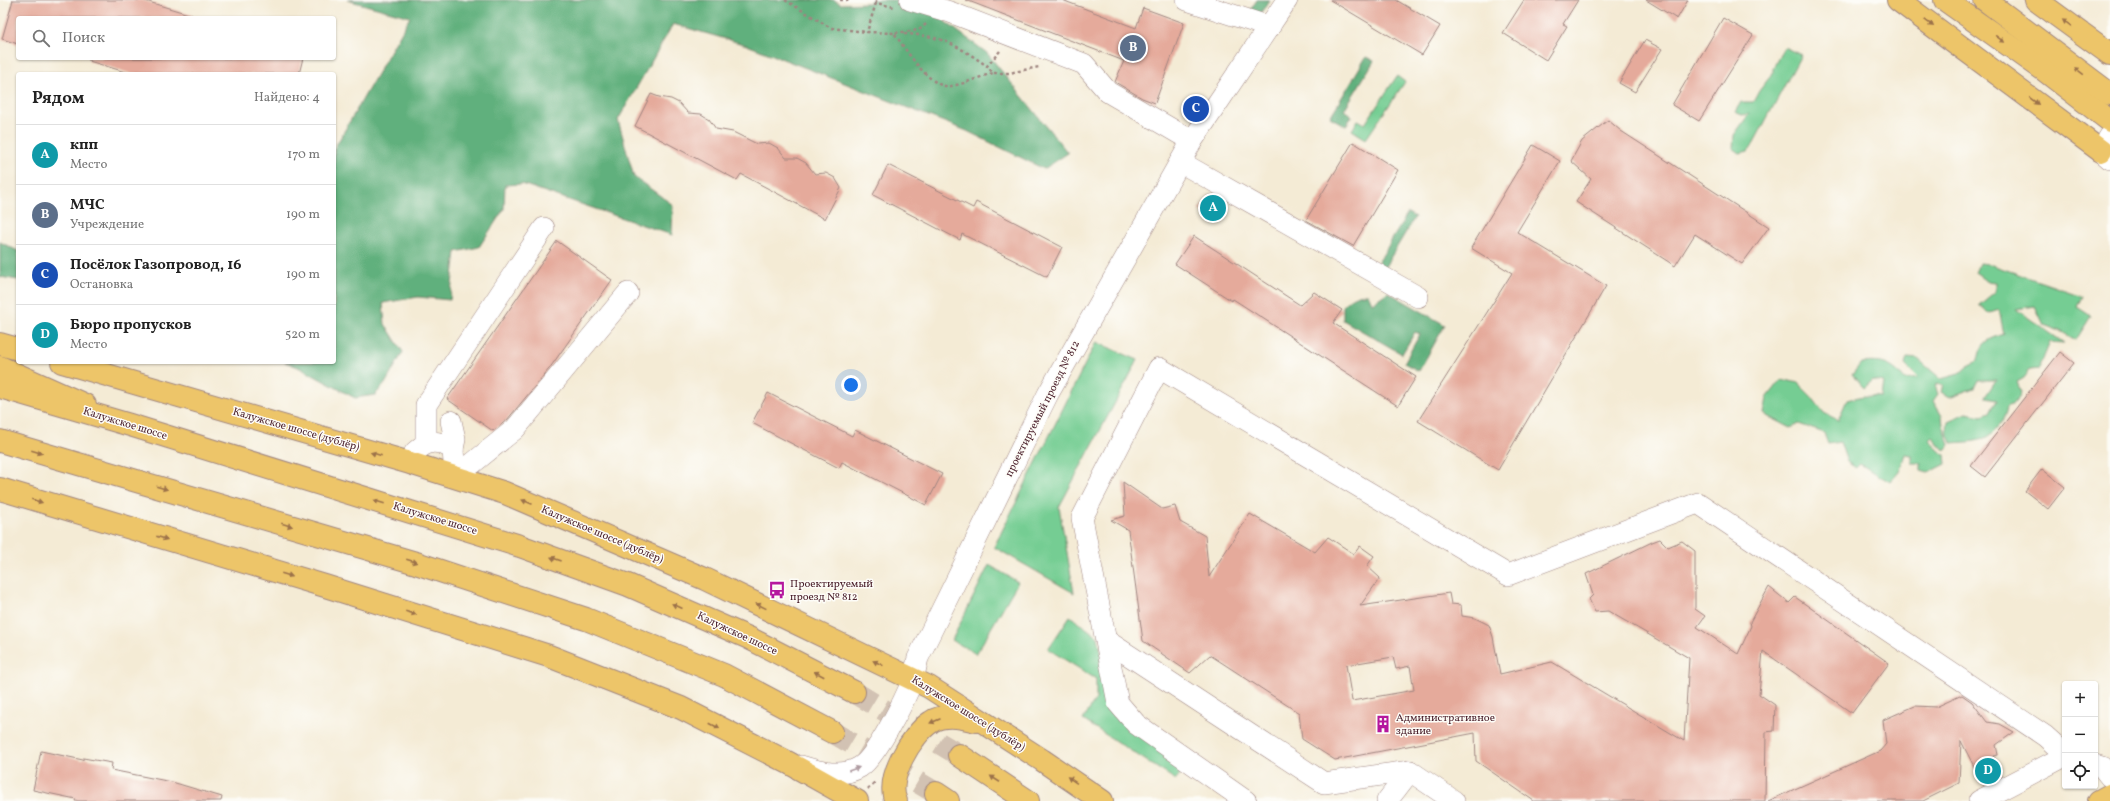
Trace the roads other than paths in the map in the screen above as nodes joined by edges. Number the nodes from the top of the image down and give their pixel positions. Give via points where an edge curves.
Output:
1 (1187, 0) edge
2 (1287, 0) edge
3 (1898, 0) edge
4 (1945, 0) edge
5 (1985, 0) edge
6 (2036, 0) edge
7 (904, 4) edge
8 (1270, 27) junction
9 (2110, 54) edge
10 (2110, 94) edge
11 (2110, 121) edge
12 (1192, 141) junction
13 (2107, 149) edge
14 (1180, 162) junction
15 (544, 228) dead end
16 (628, 292) dead end
17 (1418, 298) dead end
18 (0, 344) edge
19 (16, 348) edge
20 (69, 364) edge
21 (0, 367) edge
22 (0, 387) edge
23 (130, 425) junction
24 (0, 441) edge
25 (426, 443) junction
26 (410, 463) junction
27 (455, 477) junction
28 (0, 490) edge
29 (1107, 641) junction
30 (913, 679) junction
31 (854, 692) tunnel mouth
32 (986, 725) junction
33 (832, 732) tunnel mouth
34 (2063, 753) edge
35 (959, 755) tunnel mouth
36 (2062, 757) edge
37 (789, 763) junction
38 (2098, 766) edge
39 (1410, 771) junction
40 (2110, 777) edge
41 (2110, 795) edge
42 (857, 801) edge
43 (896, 801) edge
44 (1028, 801) edge
45 (1102, 801) edge
46 (1246, 801) edge
47 (1387, 801) edge
48 (1454, 801) edge
49 (1979, 801) edge
50 (2099, 801) edge

1 - 8 street
2 - 8 street, проектируемый проезд № 812
3 -> 13 main road
4 -> 11 main road via 2044,70
10 -> 5 main road
9 -> 6 main road
7 - 12 street via 950,12 1084,64 1108,92
8 - 12 street, проектируемый проезд № 812
12 - 14 street, проектируемый проезд № 812
14 - 17 street
14 - 30 street, проектируемый проезд № 812 via 1048,394 918,658
15 - 25 street via 426,405
16 - 27 street via 515,429
18 - 19 main road
26 -> 20 main road, Калужское шоссе (дублёр)
21 - 23 main road
22 - 23 main road, Калужское шоссе
31 -> 23 main road, Калужское шоссе via 749,638 628,585 520,546
24 -> 33 main road via 416,562 586,619 724,675
25 - 26 street via 415,451
25 - 27 street via 440,442 458,436 454,463
26 - 27 main road, Калужское шоссе (дублёр)
30 -> 27 main road, Калужское шоссе (дублёр) via 705,579 505,493
28 -> 37 main road via 549,656 681,708
29 - 34 street via 1082,518 1159,368 1508,575 1698,503 2045,736
29 - 39 street via 1324,783
29 - 46 street via 1118,704 1136,724
30 - 32 main road, Калужское шоссе (дублёр)
37 -> 30 street, проектируемый проезд № 812 via 825,773 859,768 869,760
32 -> 43 main road via 948,716 932,721 916,735 901,761 892,788
45 -> 32 main road, Калужское шоссе (дублёр)
44 -> 35 main road
36 - 49 street
37 - 42 main road
38 - 40 street
39 - 47 street
39 - 48 street
41 - 50 main road

